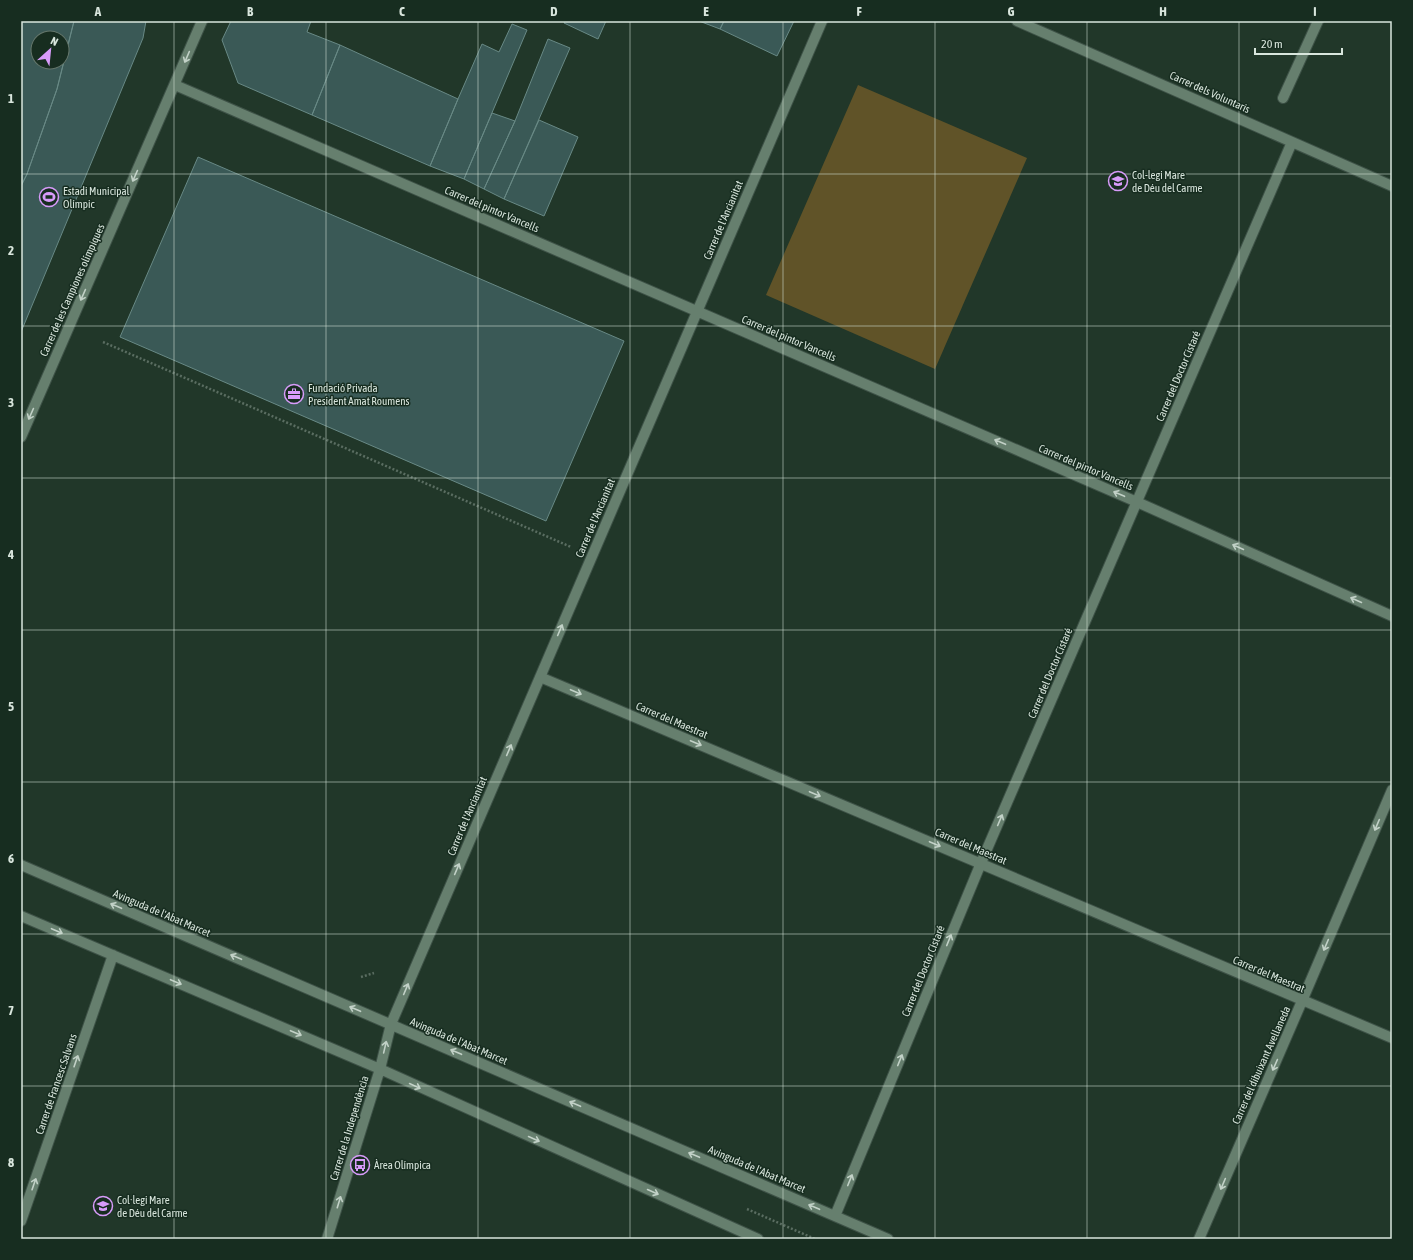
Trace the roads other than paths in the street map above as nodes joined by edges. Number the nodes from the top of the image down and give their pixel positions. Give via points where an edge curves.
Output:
1 (202, 21) edge
2 (822, 21) edge
3 (1017, 21) edge
4 (1318, 21) edge
5 (175, 85) junction
6 (1283, 98) dead end
7 (1292, 142) junction
8 (1392, 186) edge
9 (698, 311) junction
10 (21, 437) edge
11 (1137, 502) junction
12 (1392, 616) edge
13 (540, 677) junction
14 (1392, 790) edge
15 (981, 863) junction
16 (21, 865) edge
17 (21, 916) edge
18 (113, 955) junction
19 (1302, 1001) junction
20 (391, 1024) junction
21 (1392, 1038) edge
22 (380, 1069) junction
23 (835, 1216) junction
24 (21, 1221) edge
25 (327, 1239) edge
26 (758, 1239) edge
27 (888, 1239) edge
28 (1199, 1239) edge

1 -> 5 street, Carrer de les Campiones olímpiques
2 - 9 street, Carrer de l'Ancianitat
3 - 7 street, Carrer dels Voluntaris
4 - 6 street
5 - 9 street, Carrer del pintor Vancells
5 -> 10 street, Carrer de les Campiones olímpiques
7 - 8 street, Carrer dels Voluntaris
7 - 11 street, Carrer del Doctor Cistaré
11 -> 9 street, Carrer del pintor Vancells
13 -> 9 street, Carrer de l'Ancianitat
12 -> 11 street, Carrer del pintor Vancells
15 -> 11 street, Carrer del Doctor Cistaré
13 -> 15 street, Carrer del Maestrat
20 -> 13 street, Carrer de l'Ancianitat
14 -> 19 street, Carrer del dibuixant Avellaneda
15 - 19 street, Carrer del Maestrat
23 -> 15 street, Carrer del Doctor Cistaré
20 -> 16 street, Avinguda de l'Abat Marcet
17 -> 18 street
18 -> 22 street
24 -> 18 street, Carrer de Francesc Salvans
19 - 21 street, Carrer del Maestrat
19 -> 28 street, Carrer del dibuixant Avellaneda
22 -> 20 street, Carrer de la Independència
23 -> 20 street, Avinguda de l'Abat Marcet
25 -> 22 street, Carrer de la Independència
22 -> 26 street
23 - 27 street, Avinguda de l'Abat Marcet

